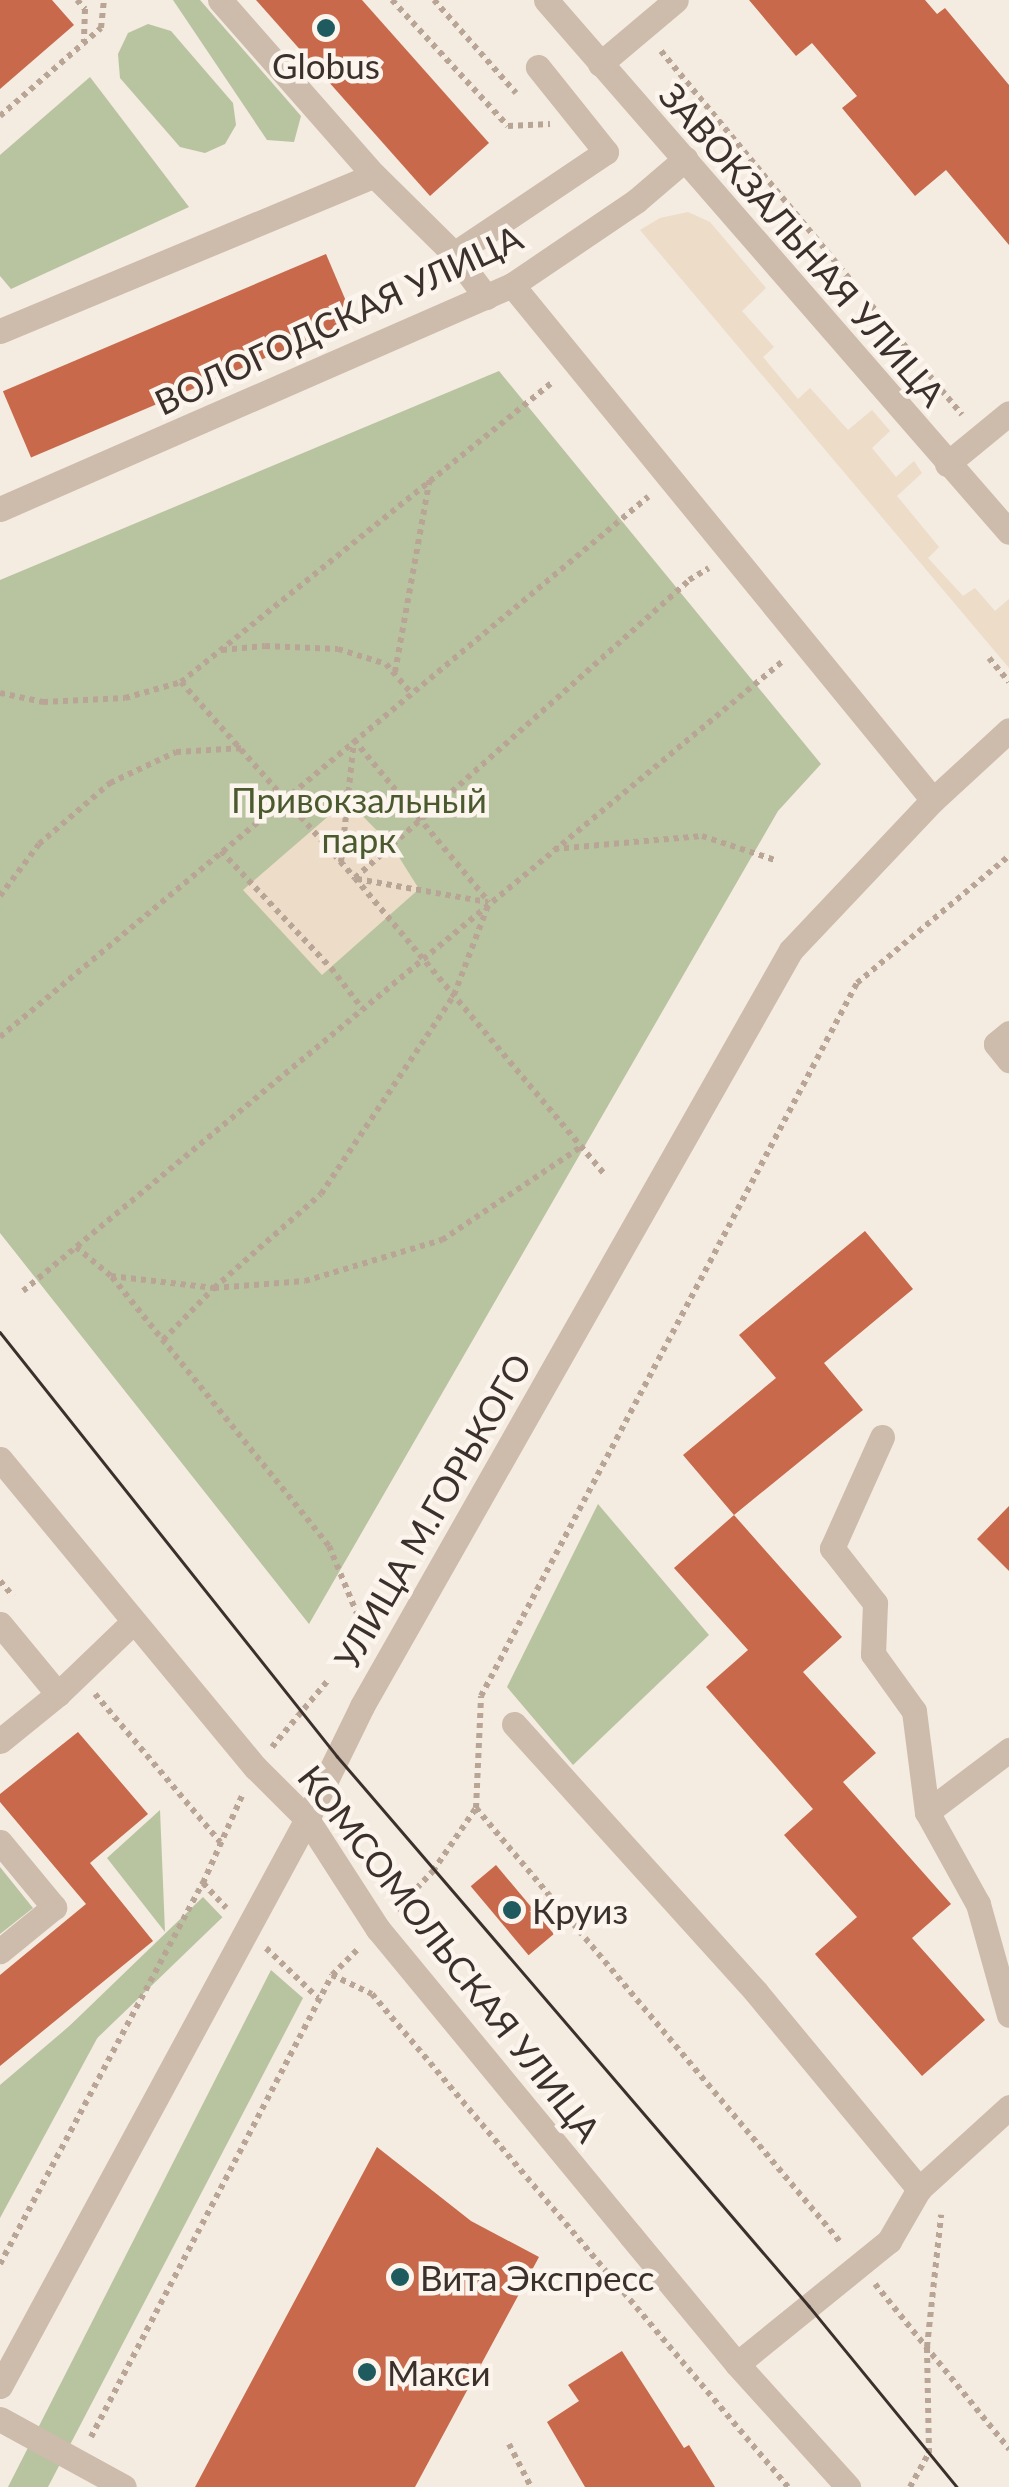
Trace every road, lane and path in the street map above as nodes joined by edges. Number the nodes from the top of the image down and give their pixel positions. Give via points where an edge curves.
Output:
1 (77, 0) edge
2 (104, 0) edge
3 (220, 0) edge
4 (392, 0) edge
5 (434, 0) edge
6 (546, 0) edge
7 (676, 0) edge
8 (642, 29) junction
9 (84, 43) junction
10 (600, 64) junction
11 (538, 68) dead end
12 (520, 97) dead end
13 (551, 114) dead end
14 (0, 116) edge
15 (685, 158) junction
16 (374, 175) junction
17 (454, 254) junction
18 (512, 284) junction
19 (486, 296) junction
20 (0, 331) edge
21 (579, 366) junction
22 (1009, 412) edge
23 (980, 437) junction
24 (948, 464) junction
25 (430, 478) junction
26 (673, 482) junction
27 (0, 509) edge
28 (1009, 532) edge
29 (732, 554) junction
30 (808, 646) junction
31 (220, 651) junction
32 (989, 658) dead end
33 (394, 673) junction
34 (182, 682) junction
35 (1009, 682) edge
36 (0, 692) edge
37 (410, 692) junction
38 (1009, 730) edge
39 (354, 740) junction
40 (242, 748) junction
41 (284, 798) junction
42 (933, 800) junction
43 (420, 821) junction
44 (552, 849) junction
45 (221, 852) junction
46 (1009, 856) edge
47 (774, 860) dead end
48 (341, 862) junction
49 (355, 878) junction
50 (0, 896) edge
51 (489, 902) junction
52 (423, 957) junction
53 (454, 994) junction
54 (362, 1008) junction
55 (1009, 1033) edge
56 (0, 1037) edge
57 (1009, 1060) edge
58 (581, 1147) junction
59 (604, 1174) dead end
60 (76, 1247) junction
61 (111, 1276) junction
62 (214, 1288) junction
63 (23, 1291) dead end
64 (162, 1340) junction
65 (882, 1436) dead end
66 (0, 1459) edge
67 (0, 1581) edge
68 (22, 1608) dead end
69 (134, 1620) junction
70 (360, 1620) dead end
71 (0, 1624) edge
72 (79, 1674) junction
73 (329, 1679) dead end
74 (58, 1694) junction
75 (514, 1724) dead end
76 (0, 1741) edge
77 (1009, 1750) edge
78 (256, 1768) junction
79 (476, 1808) junction
80 (927, 1812) junction
81 (306, 1819) junction
82 (0, 1842) edge
83 (220, 1842) junction
84 (378, 1928) junction
85 (0, 1951) edge
86 (332, 1975) junction
87 (1009, 2015) edge
88 (1009, 2107) edge
89 (918, 2190) junction
90 (941, 2215) dead end
91 (0, 2264) edge
92 (859, 2265) junction
93 (926, 2348) junction
94 (737, 2364) junction
95 (0, 2386) edge
96 (0, 2420) edge
97 (508, 2444) dead end
98 (1009, 2448) edge
99 (78, 2462) junction
100 (825, 2477) edge
101 (124, 2487) edge
102 (531, 2487) edge
103 (788, 2487) edge
104 (848, 2487) edge
105 (910, 2487) edge

1 - 9 path via 84,8
2 - 9 path via 101,28
3 - 16 street
4 - 13 path via 508,126 566,123
5 - 12 path
6 - 10 street, ЗАВОКЗАЛЬНАЯ УЛИЦА
7 - 8 street
8 - 10 street
8 - 23 path
9 - 14 path
10 - 15 street, ЗАВОКЗАЛЬНАЯ УЛИЦА
11 - 17 street via 606,152
15 - 18 street, ВОЛОГОДСКАЯ УЛИЦА via 624,209
15 - 24 street, ЗАВОКЗАЛЬНАЯ УЛИЦА
16 - 17 street
16 - 20 street
17 - 19 street
18 - 19 street, ВОЛОГОДСКАЯ УЛИЦА
18 - 21 street
19 - 27 street, ВОЛОГОДСКАЯ УЛИЦА
21 - 25 path via 534,393
21 - 26 street
22 - 23 street
23 - 24 street
24 - 28 street, ЗАВОКЗАЛЬНАЯ УЛИЦА
25 - 31 path
25 - 33 path
26 - 29 street
26 - 37 path via 632,506
29 - 30 street
29 - 43 path via 688,580
30 - 42 street
30 - 44 path via 765,671
31 - 33 path via 338,649 386,664
31 - 34 path
32 - 35 path
33 - 37 path
34 - 36 path via 125,698 43,702
34 - 40 path
37 - 39 path
38 - 42 street, УЛИЦА М.ГОРЬКОГО
39 - 41 path
39 - 43 path
39 - 48 path
40 - 41 path
40 - 50 path via 176,752 110,783 39,844
41 - 45 path
41 - 48 path
42 - 81 street, УЛИЦА М.ГОРЬКОГО via 791,950 362,1706
43 - 49 path
43 - 51 path
44 - 47 path via 702,836
44 - 51 path
45 - 54 path
45 - 56 path
46 - 79 path via 856,983 481,1696
48 - 49 path
49 - 51 path
49 - 52 path
51 - 52 path
51 - 53 path
52 - 53 path
52 - 54 path
53 - 58 path
53 - 62 path via 321,1194
54 - 60 path
55 - 57 street via 996,1044
58 - 59 path
58 - 62 path via 442,1240 304,1281
60 - 61 path
60 - 63 path
61 - 62 path
61 - 64 path
62 - 64 path
64 - 70 path via 328,1546
65 - 80 street via 832,1548 876,1603 874,1654 914,1711
66 - 69 street, КОМСОМОЛЬСКАЯ УЛИЦА
67 - 68 path
69 - 72 street
69 - 78 street, КОМСОМОЛЬСКАЯ УЛИЦА
71 - 74 street
72 - 74 street
72 - 83 path
73 - 78 path
74 - 76 street
75 - 89 street via 756,1992
77 - 80 street
78 - 81 street, КОМСОМОЛЬСКАЯ УЛИЦА
78 - 83 path
79 - 84 path via 434,1870
79 - 92 path
80 - 87 street via 978,1904
81 - 84 street, КОМСОМОЛЬСКАЯ УЛИЦА
81 - 95 street, УЛИЦА М.ГОРЬКОГО
82 - 85 street via 54,1907
83 - 91 path
84 - 86 path
84 - 94 street, КОМСОМОЛЬСКАЯ УЛИЦА
86 - 99 path
86 - 103 path via 372,1994
88 - 89 street
89 - 92 street via 889,2241
90 - 93 path
92 - 93 path
92 - 94 street
93 - 98 path
93 - 105 path via 929,2453
94 - 100 street, КОМСОМОЛЬСКАЯ УЛИЦА
96 - 99 street
97 - 102 path
99 - 101 street
100 - 104 street, КОМСОМОЛЬСКАЯ УЛИЦА

